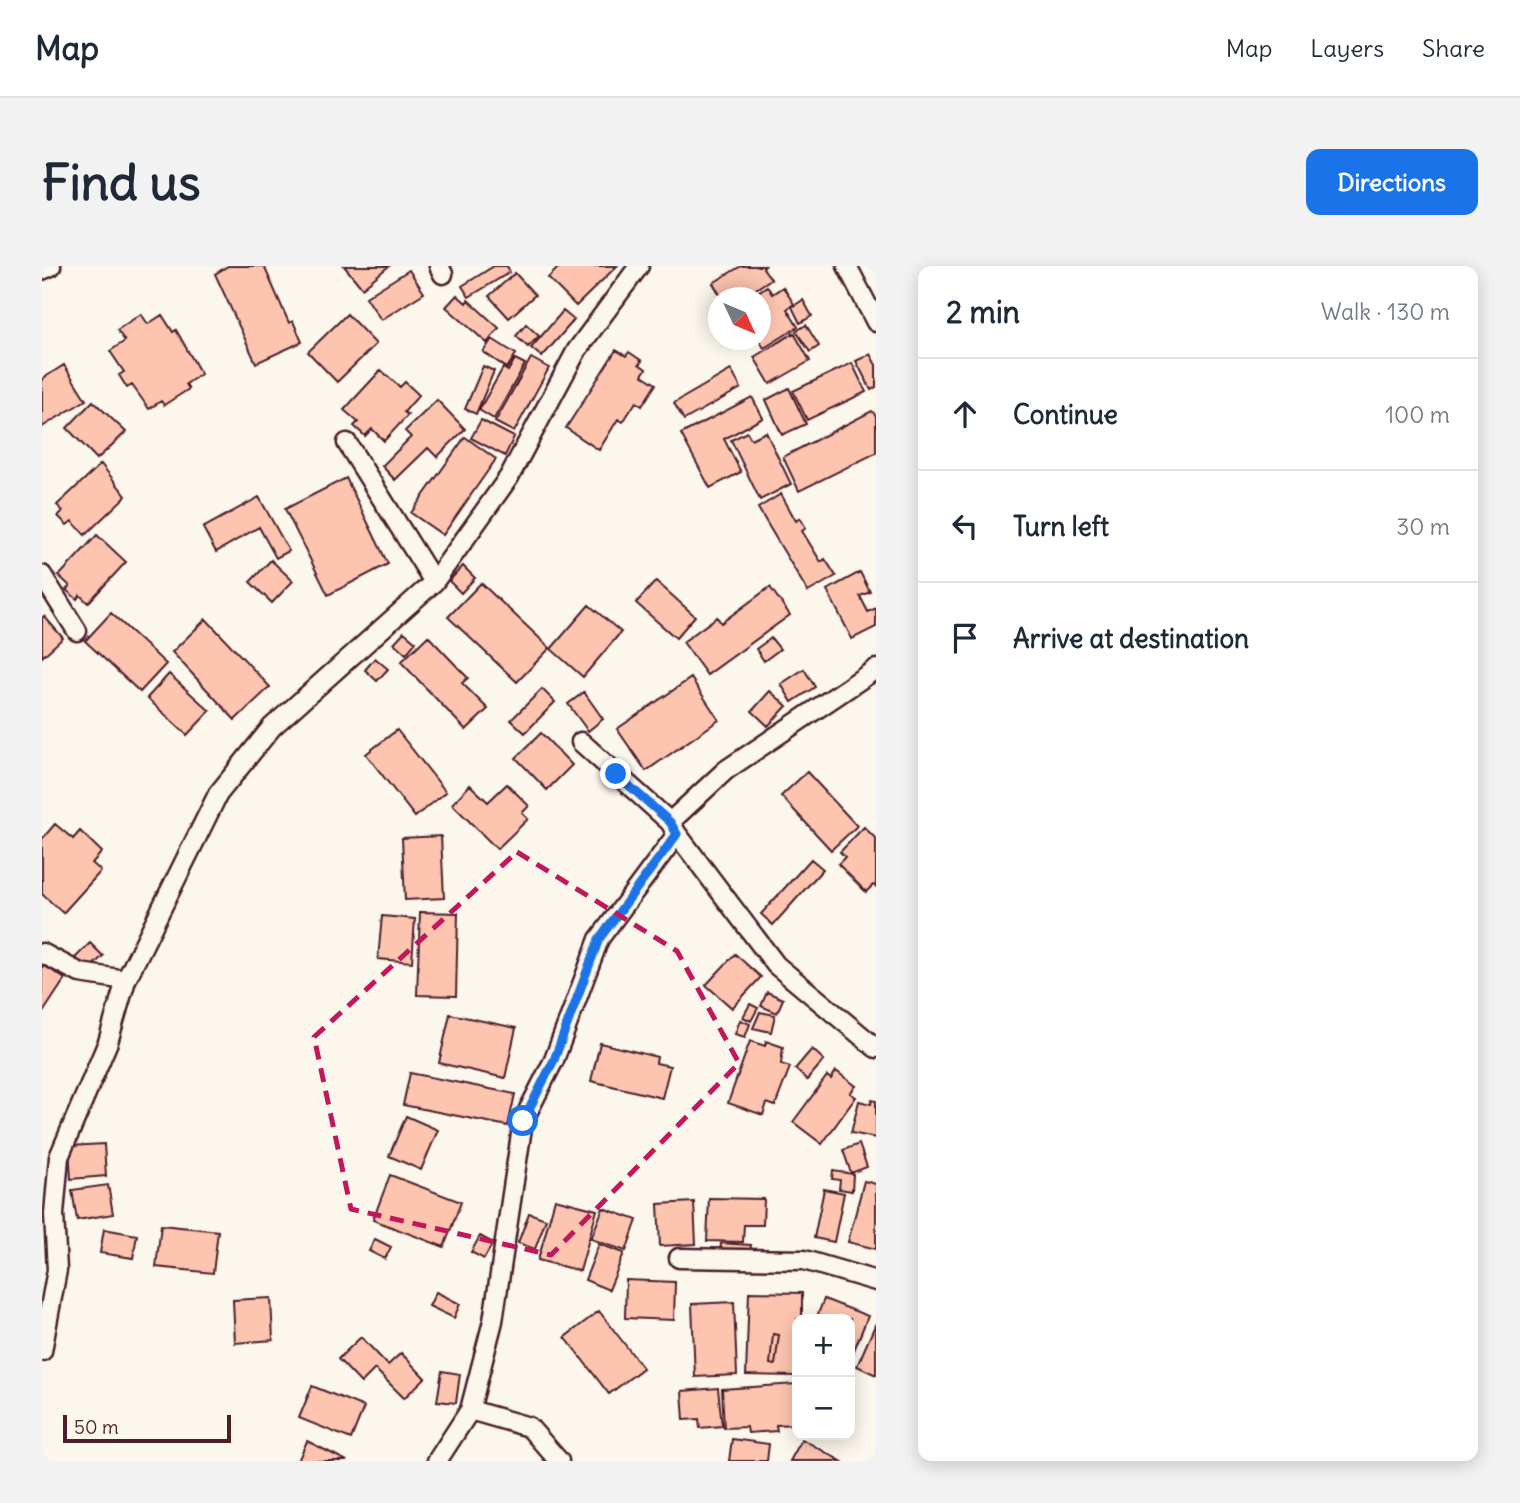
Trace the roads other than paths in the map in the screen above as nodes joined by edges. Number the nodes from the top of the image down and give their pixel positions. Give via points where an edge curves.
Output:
1 (51, 266) edge
2 (639, 266) edge
3 (853, 268) edge
4 (42, 270) edge
5 (876, 322) edge
6 (347, 443) dead end
7 (42, 575) edge
8 (434, 582) junction
9 (77, 631) dead end
10 (876, 669) edge
11 (581, 742) dead end
12 (674, 828) junction
13 (42, 953) edge
14 (126, 980) junction
15 (876, 1048) edge
16 (679, 1258) dead end
17 (876, 1281) edge
18 (42, 1351) edge
19 (470, 1410) junction
20 (437, 1461) edge
21 (559, 1461) edge

1 - 4 street
2 - 8 street via 578,350 509,477
3 - 5 street
6 - 8 street
7 - 9 street
8 - 14 street via 272,727 218,794
10 - 12 street via 726,770
11 - 12 street
12 - 15 street via 776,965
12 - 19 street via 599,939 554,1060 523,1121 493,1321
13 - 14 street via 80,973
14 - 18 street via 108,1042 58,1157 57,1270
16 - 17 street via 804,1260
19 - 20 street
19 - 21 street via 529,1427

